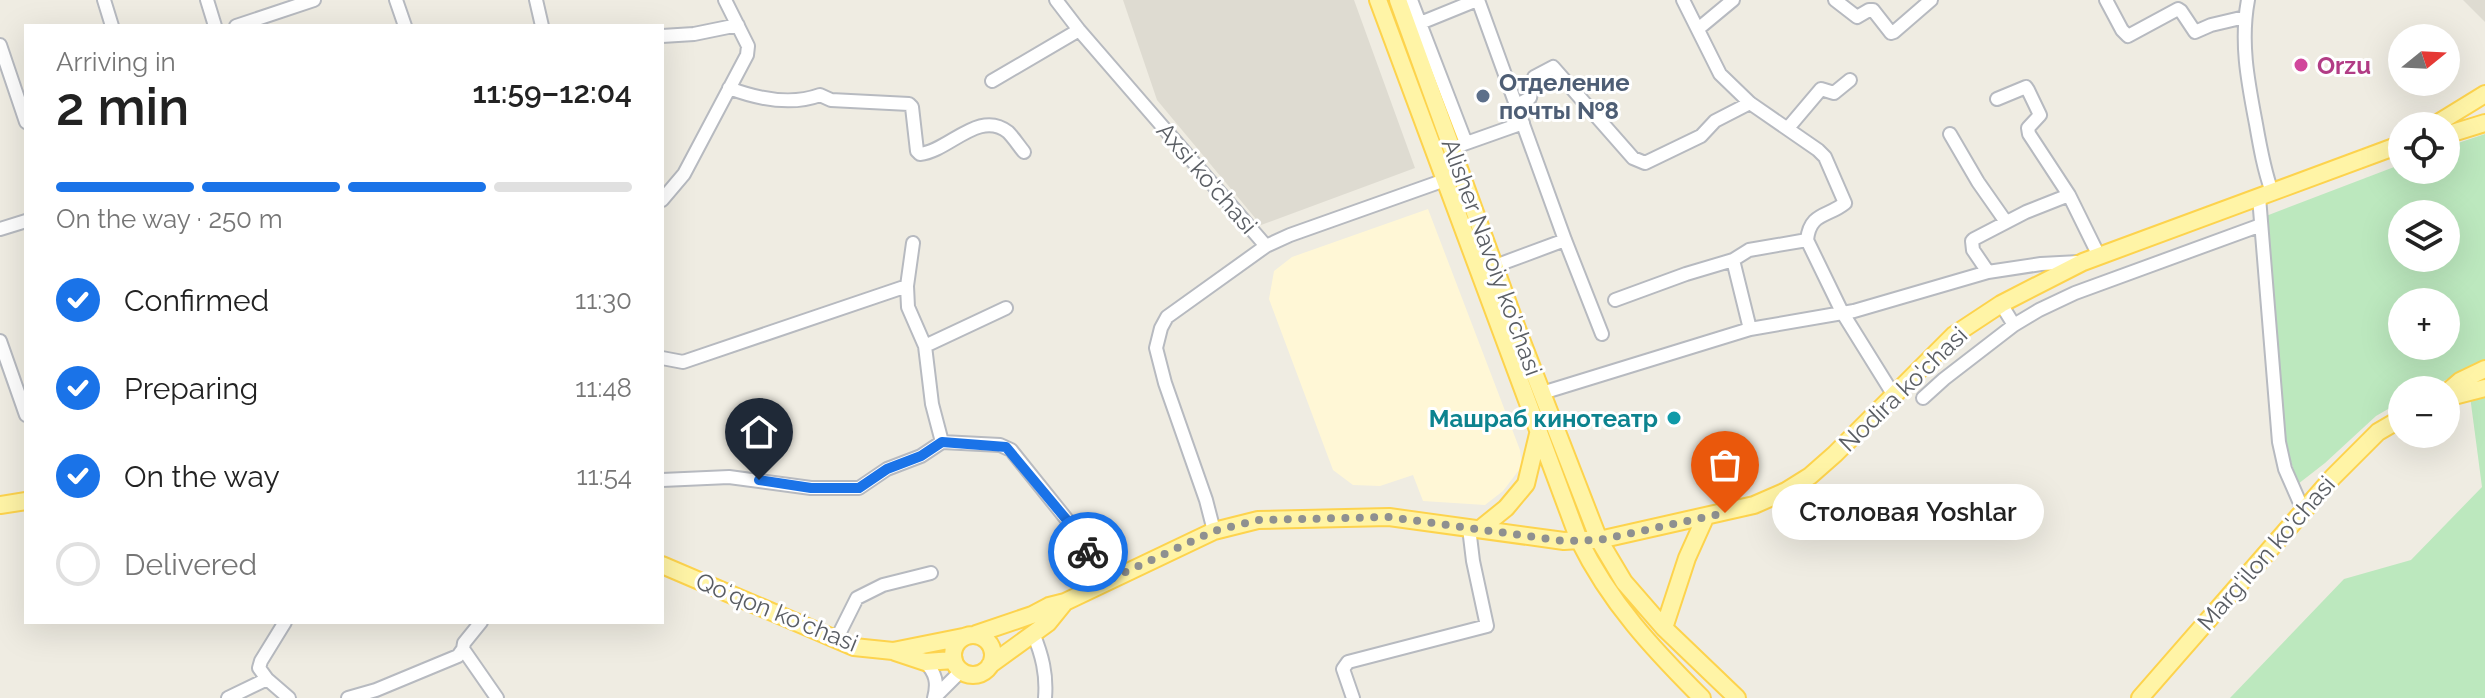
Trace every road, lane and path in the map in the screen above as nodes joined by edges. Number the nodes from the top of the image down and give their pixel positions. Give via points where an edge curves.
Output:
1 (104, 0) edge
2 (207, 0) edge
3 (314, 0) edge
4 (396, 0) edge
5 (536, 0) edge
6 (725, 0) edge
7 (1056, 0) edge
8 (1378, 0) edge
9 (1398, 0) edge
10 (1411, 0) edge
11 (1477, 0) edge
12 (1683, 0) edge
13 (1733, 0) edge
14 (1835, 0) edge
15 (1931, 0) edge
16 (2106, 0) edge
17 (2262, 0) edge
18 (2248, 1) edge
19 (2245, 17) junction
20 (111, 24) edge
21 (214, 24) edge
22 (242, 24) edge
23 (404, 24) edge
24 (542, 24) edge
25 (738, 25) junction
26 (1414, 26) junction
27 (1698, 29) junction
28 (1079, 30) junction
29 (664, 36) edge
30 (0, 45) edge
31 (1850, 80) dead end
32 (992, 81) dead end
33 (729, 88) junction
34 (2485, 94) edge
35 (1997, 99) dead end
36 (1750, 103) junction
37 (1517, 105) junction
38 (2456, 112) edge
39 (24, 116) edge
40 (1523, 123) junction
41 (2485, 123) edge
42 (1788, 128) junction
43 (2460, 131) edge
44 (1950, 134) dead end
45 (1459, 146) junction
46 (2388, 149) edge
47 (1024, 152) dead end
48 (1445, 180) junction
49 (2265, 194) junction
50 (2069, 195) junction
51 (664, 198) edge
52 (24, 222) edge
53 (2006, 222) junction
54 (2261, 225) junction
55 (0, 229) edge
56 (1565, 240) junction
57 (1807, 240) junction
58 (913, 243) dead end
59 (1266, 246) junction
60 (2099, 256) junction
61 (1733, 260) junction
62 (2083, 262) junction
63 (1495, 266) junction
64 (1988, 272) junction
65 (907, 286) junction
66 (1615, 300) dead end
67 (2001, 304) junction
68 (1006, 308) dead end
69 (1842, 312) junction
70 (2014, 325) junction
71 (1750, 329) junction
72 (1602, 334) dead end
73 (0, 341) edge
74 (925, 346) junction
75 (664, 359) edge
76 (2485, 369) edge
77 (2460, 381) edge
78 (2485, 388) edge
79 (1542, 393) junction
80 (2460, 393) edge
81 (1893, 394) junction
82 (1923, 398) dead end
83 (24, 409) edge
84 (2388, 426) edge
85 (1538, 432) junction
86 (942, 442) junction
87 (664, 480) edge
88 (24, 501) edge
89 (0, 505) edge
90 (2303, 510) junction
91 (1705, 518) junction
92 (1475, 529) junction
93 (1214, 531) junction
94 (1579, 540) junction
95 (1599, 540) junction
96 (664, 566) edge
97 (931, 573) dead end
98 (1104, 582) junction
99 (1065, 602) junction
100 (284, 624) edge
101 (479, 624) edge
102 (1664, 628) junction
103 (1033, 633) junction
104 (969, 636) junction
105 (836, 640) junction
106 (463, 649) junction
107 (893, 651) junction
108 (925, 662) junction
109 (957, 665) junction
110 (990, 665) junction
111 (267, 679) junction
112 (228, 698) edge
113 (289, 698) edge
114 (348, 698) edge
115 (497, 698) edge
116 (934, 698) edge
117 (1045, 698) edge
118 (1353, 698) edge
119 (1702, 698) edge
120 (1737, 698) edge
121 (2140, 698) edge

1 - 20 street
2 - 21 street
3 - 22 street
4 - 23 street
5 - 24 street
6 - 25 street
7 - 28 street, Axsi ko'chasi
8 - 48 main road, Alisher Navoiy ko'chasi
9 - 26 main road, Alisher Navoiy ko'chasi
10 - 26 street
11 - 26 street
11 - 37 street
12 - 27 street
13 - 27 street
14 - 15 street via 1857,17 1873,10 1891,33
16 - 19 street via 2128,36 2178,9 2195,32
17 - 18 street
18 - 19 street
19 - 49 street via 2243,47
25 - 29 street
25 - 33 street via 747,55
26 - 45 main road, Alisher Navoiy ko'chasi
27 - 36 street via 1720,74
28 - 32 street
28 - 59 street, Axsi ko'chasi
30 - 39 street
31 - 42 street via 1834,93 1821,89
33 - 47 street via 785,101 820,95 909,104 920,154 986,125 1009,133
33 - 51 street via 684,174
34 - 38 main road
35 - 50 street via 2026,87 2040,115 2029,134
36 - 37 street via 1715,121 1701,136 1645,163 1633,158 1553,67 1534,77 1530,98
36 - 42 street
37 - 40 street
40 - 45 street
40 - 56 street
41 - 43 main road
42 - 57 street via 1825,157 1845,200 1844,206 1812,222
44 - 53 street
45 - 63 main road, Alisher Navoiy ko'chasi
46 - 49 main road, Nodira ko'chasi
48 - 59 street, Axsi ko'chasi
48 - 85 main road, Alisher Navoiy ko'chasi
49 - 54 street
49 - 60 main road, Nodira ko'chasi
50 - 53 street
50 - 60 street
52 - 55 street
53 - 64 street via 1972,241
54 - 70 street via 2075,293
54 - 90 street via 2279,442
56 - 63 street
56 - 72 street
57 - 61 street via 1749,250
57 - 69 street
58 - 65 street
59 - 93 street via 1167,317 1156,348
60 - 62 main road, Nodira ko'chasi
61 - 66 street
61 - 71 street
62 - 64 street
62 - 67 main road, Nodira ko'chasi
63 - 79 main road, Alisher Navoiy ko'chasi
64 - 69 street
65 - 74 street via 908,307
65 - 75 street via 683,362
67 - 70 street
67 - 81 main road, Nodira ko'chasi via 1954,335
68 - 74 street
69 - 71 street
69 - 81 street
70 - 82 street
71 - 79 street
73 - 83 street
74 - 86 street
76 - 77 main road
78 - 80 main road
79 - 95 main road, Alisher Navoiy ko'chasi
81 - 91 main road, Nodira ko'chasi via 1798,484 1770,500
84 - 90 main road, Marg'ilon ko'chasi
85 - 92 main road via 1526,484 1506,508
85 - 94 main road, Alisher Navoiy ko'chasi
86 - 87 street via 859,488 811,488 729,477
86 - 98 street via 1011,450 1076,531
88 - 89 main road
90 - 121 main road, Marg'ilon ko'chasi
91 - 95 main road, Nodira ko'chasi
91 - 102 main road
92 - 93 main road, Qoʻqon koʻchasi via 1389,517 1258,520
92 - 94 main road, Qoʻqon koʻchasi
92 - 118 street via 1473,561 1487,626 1348,662 1343,669
93 - 98 main road, Qoʻqon koʻchasi
94 - 95 main road, Nodira ko'chasi
94 - 119 main road, Alisher Navoiy ko'chasi via 1624,615
95 - 102 main road, Alisher Navoiy ko'chasi via 1624,582
96 - 105 main road, Qoʻqon koʻchasi
97 - 105 street via 857,598
98 - 99 main road, Qoʻqon koʻchasi
99 - 103 main road, Qoʻqon koʻchasi
99 - 104 main road, Qoʻqon koʻchasi
100 - 111 street via 259,664
101 - 106 street
102 - 120 main road, Alisher Navoiy ko'chasi
103 - 110 main road, Qoʻqon koʻchasi
103 - 117 street via 1043,657
104 - 107 main road, Qoʻqon koʻchasi
104 - 109 main road via 955,647
104 - 110 main road via 991,645
105 - 107 main road, Qoʻqon koʻchasi
106 - 114 street via 458,656
106 - 115 street
107 - 108 main road, Qoʻqon koʻchasi
108 - 109 main road, Qoʻqon koʻchasi
108 - 116 street via 935,675
109 - 110 main road via 974,675
109 - 116 street
111 - 112 street
111 - 113 street

